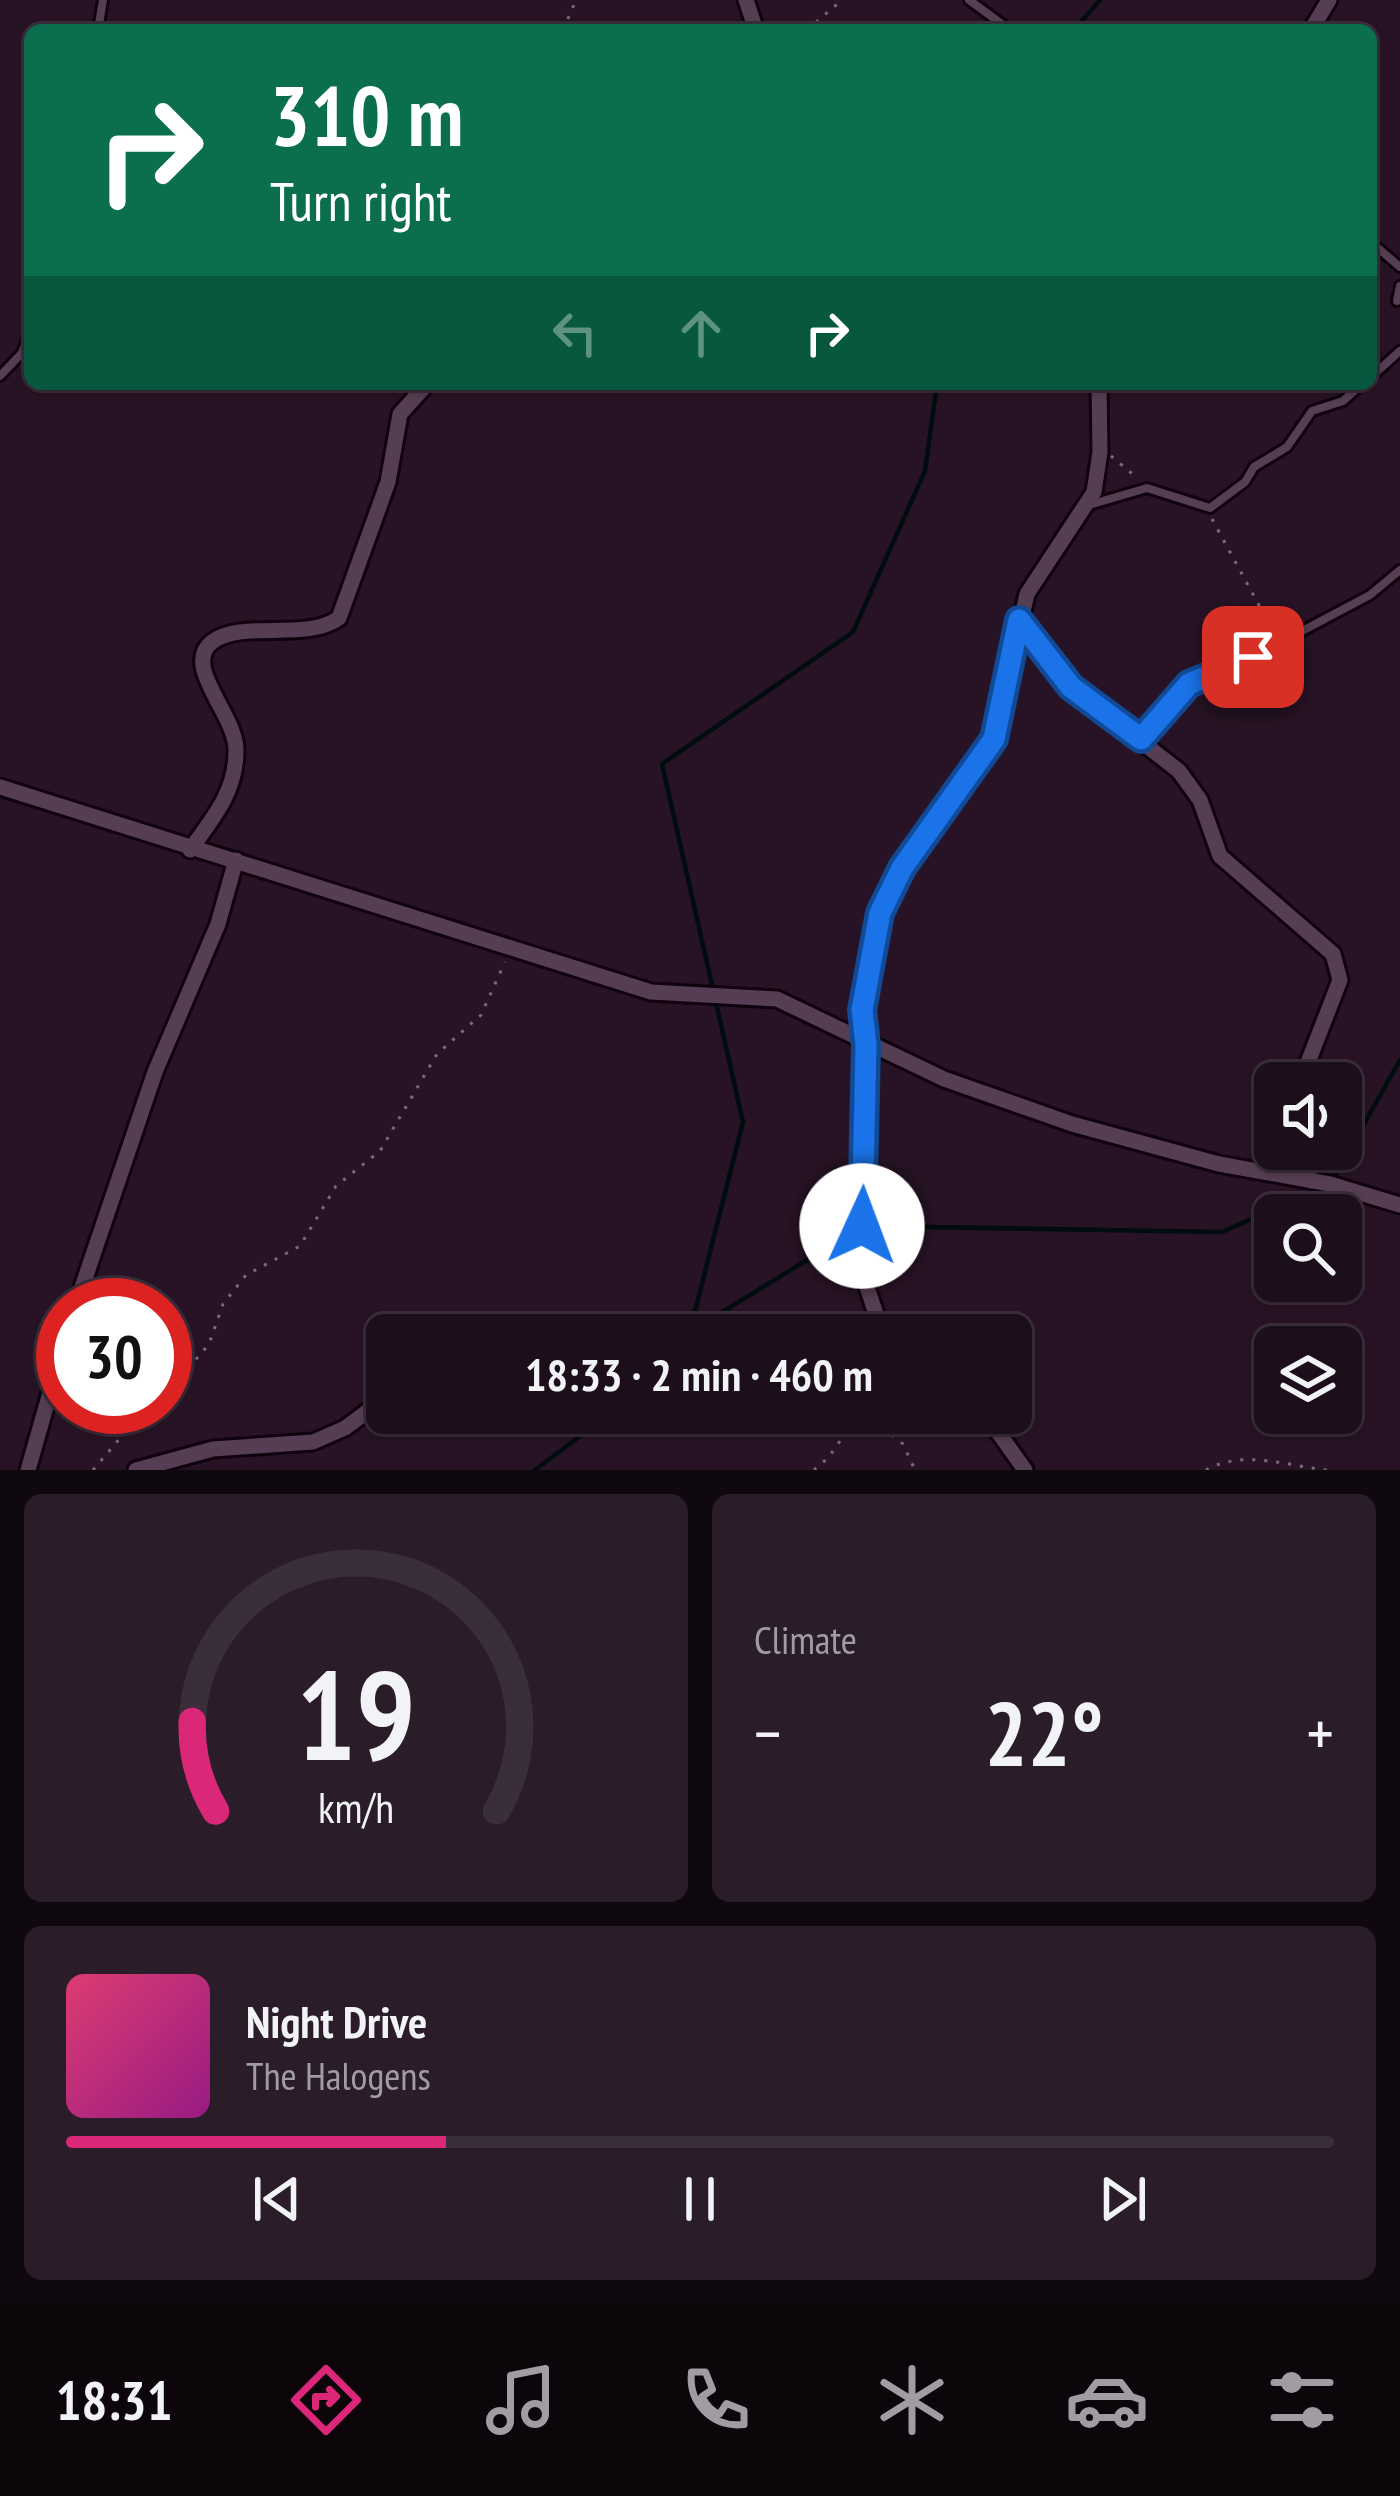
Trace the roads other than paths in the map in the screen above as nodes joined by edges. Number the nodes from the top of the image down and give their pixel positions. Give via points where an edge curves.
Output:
1 (969, 0) edge
2 (1002, 24) edge
3 (1377, 247) edge
4 (1400, 267) edge
5 (1400, 286) edge
6 (1396, 301) dead end
7 (24, 348) edge
8 (1400, 351) edge
9 (1377, 372) edge
10 (0, 376) edge
11 (422, 390) edge
12 (1099, 390) edge
13 (1355, 390) edge
14 (1087, 506) junction
15 (1400, 570) edge
16 (1019, 620) junction
17 (1141, 739) junction
18 (0, 788) edge
19 (190, 850) junction
20 (236, 860) junction
21 (866, 1045) junction
22 (1308, 1062) edge
23 (1307, 1170) edge
24 (1311, 1180) junction
25 (1400, 1205) edge
26 (85, 1278) edge
27 (876, 1314) edge
28 (366, 1410) edge
29 (38, 1434) edge
30 (999, 1434) edge
31 (28, 1470) edge
32 (136, 1470) edge
33 (1025, 1470) edge

1 - 2 lane
3 - 4 lane
5 - 6 lane
7 - 10 lane
8 - 9 lane
11 - 19 street via 400,414 388,482 339,618 227,636 202,654 204,676 236,731 236,755 224,803
12 - 14 street via 1098,475
13 - 14 lane via 1312,412 1287,447 1210,508 1147,488
14 - 16 street via 1035,578
15 - 17 lane via 1370,595 1189,684
16 - 17 street via 1071,687
16 - 21 street via 994,739 902,868 880,913 862,1010
17 - 22 street via 1200,800 1220,856 1333,954 1336,994
18 - 19 street
19 - 20 street
20 - 21 street via 651,992 777,999
20 - 26 street
21 - 24 street via 1072,1124
21 - 27 street via 862,1226
23 - 24 street
24 - 25 street
28 - 32 street via 323,1438 213,1449
29 - 31 street
30 - 33 street

